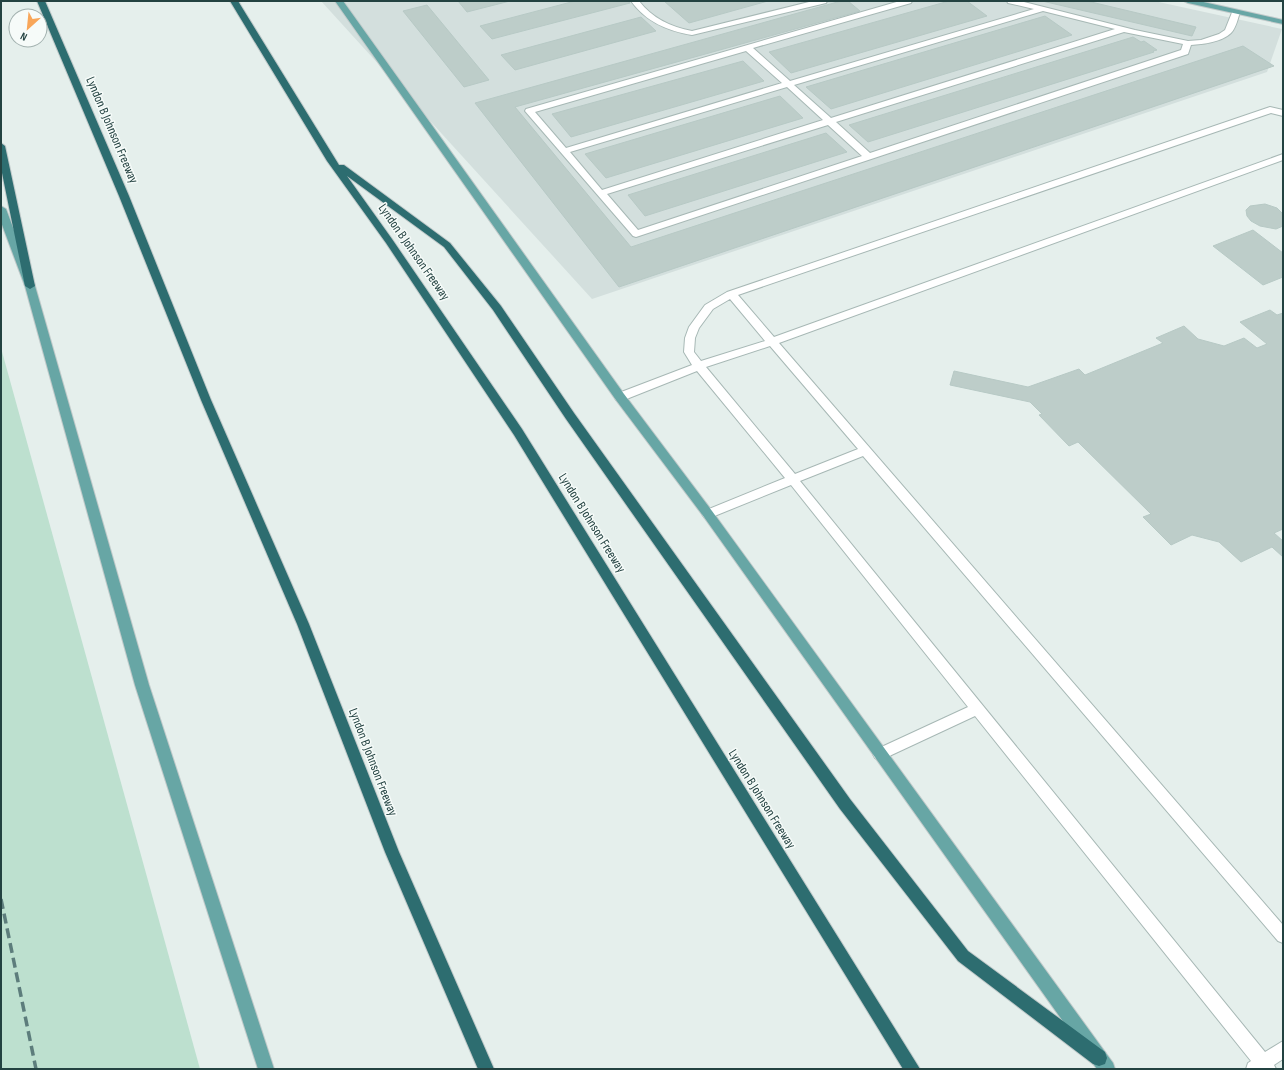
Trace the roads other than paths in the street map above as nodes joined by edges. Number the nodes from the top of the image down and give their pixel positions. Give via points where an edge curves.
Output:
1 (41, 1) edge
2 (234, 1) edge
3 (339, 1) edge
4 (635, 1) edge
5 (823, 1) edge
6 (908, 1) edge
7 (1011, 1) edge
8 (1188, 1) edge
9 (1042, 9) junction
10 (1236, 12) junction
11 (1283, 22) edge
12 (1124, 29) junction
13 (1188, 43) junction
14 (747, 47) junction
15 (788, 84) junction
16 (1283, 113) edge
17 (830, 121) junction
18 (1, 146) edge
19 (564, 151) junction
20 (869, 157) junction
21 (1281, 160) edge
22 (332, 161) junction
23 (601, 193) junction
24 (1, 209) edge
25 (30, 286) junction
26 (732, 294) junction
27 (772, 342) junction
28 (699, 366) junction
29 (620, 397) junction
30 (866, 450) junction
31 (792, 479) junction
32 (708, 514) junction
33 (977, 709) junction
34 (880, 754) junction
35 (1283, 936) edge
36 (1283, 1049) edge
37 (1103, 1064) edge
38 (1261, 1067) edge
39 (266, 1069) edge
40 (486, 1069) edge
41 (912, 1069) edge

1 - 40 highway, Lyndon B Johnson Freeway via 124,196 206,400 303,624 392,852
2 - 22 highway, Lyndon B Johnson Freeway
3 - 29 main road
4 - 5 lane via 661,23 681,32 692,33
6 - 14 lane
7 - 9 lane
8 - 10 main road
9 - 12 lane
9 - 15 lane
10 - 11 main road
10 - 13 lane via 1229,31 1222,36
12 - 13 lane
12 - 17 lane
13 - 20 lane via 1185,52
14 - 15 lane
14 - 19 lane via 529,111
15 - 17 lane
15 - 19 lane
16 - 26 lane via 1270,110
17 - 20 lane
17 - 23 lane
18 - 25 highway
19 - 23 lane
20 - 23 lane via 636,234
21 - 27 lane
22 - 37 highway via 447,245 493,302 570,416 845,804 963,956
22 - 41 highway, Lyndon B Johnson Freeway via 518,432
24 - 25 main road
25 - 39 main road via 142,685
26 - 27 lane
26 - 28 lane via 709,306 694,327 689,352
27 - 28 lane
27 - 30 lane
28 - 29 lane
28 - 31 lane
29 - 32 main road
30 - 31 lane
30 - 35 lane
31 - 32 lane
31 - 33 lane
32 - 34 main road
33 - 34 lane
33 - 38 lane
34 - 37 main road
36 - 38 lane

